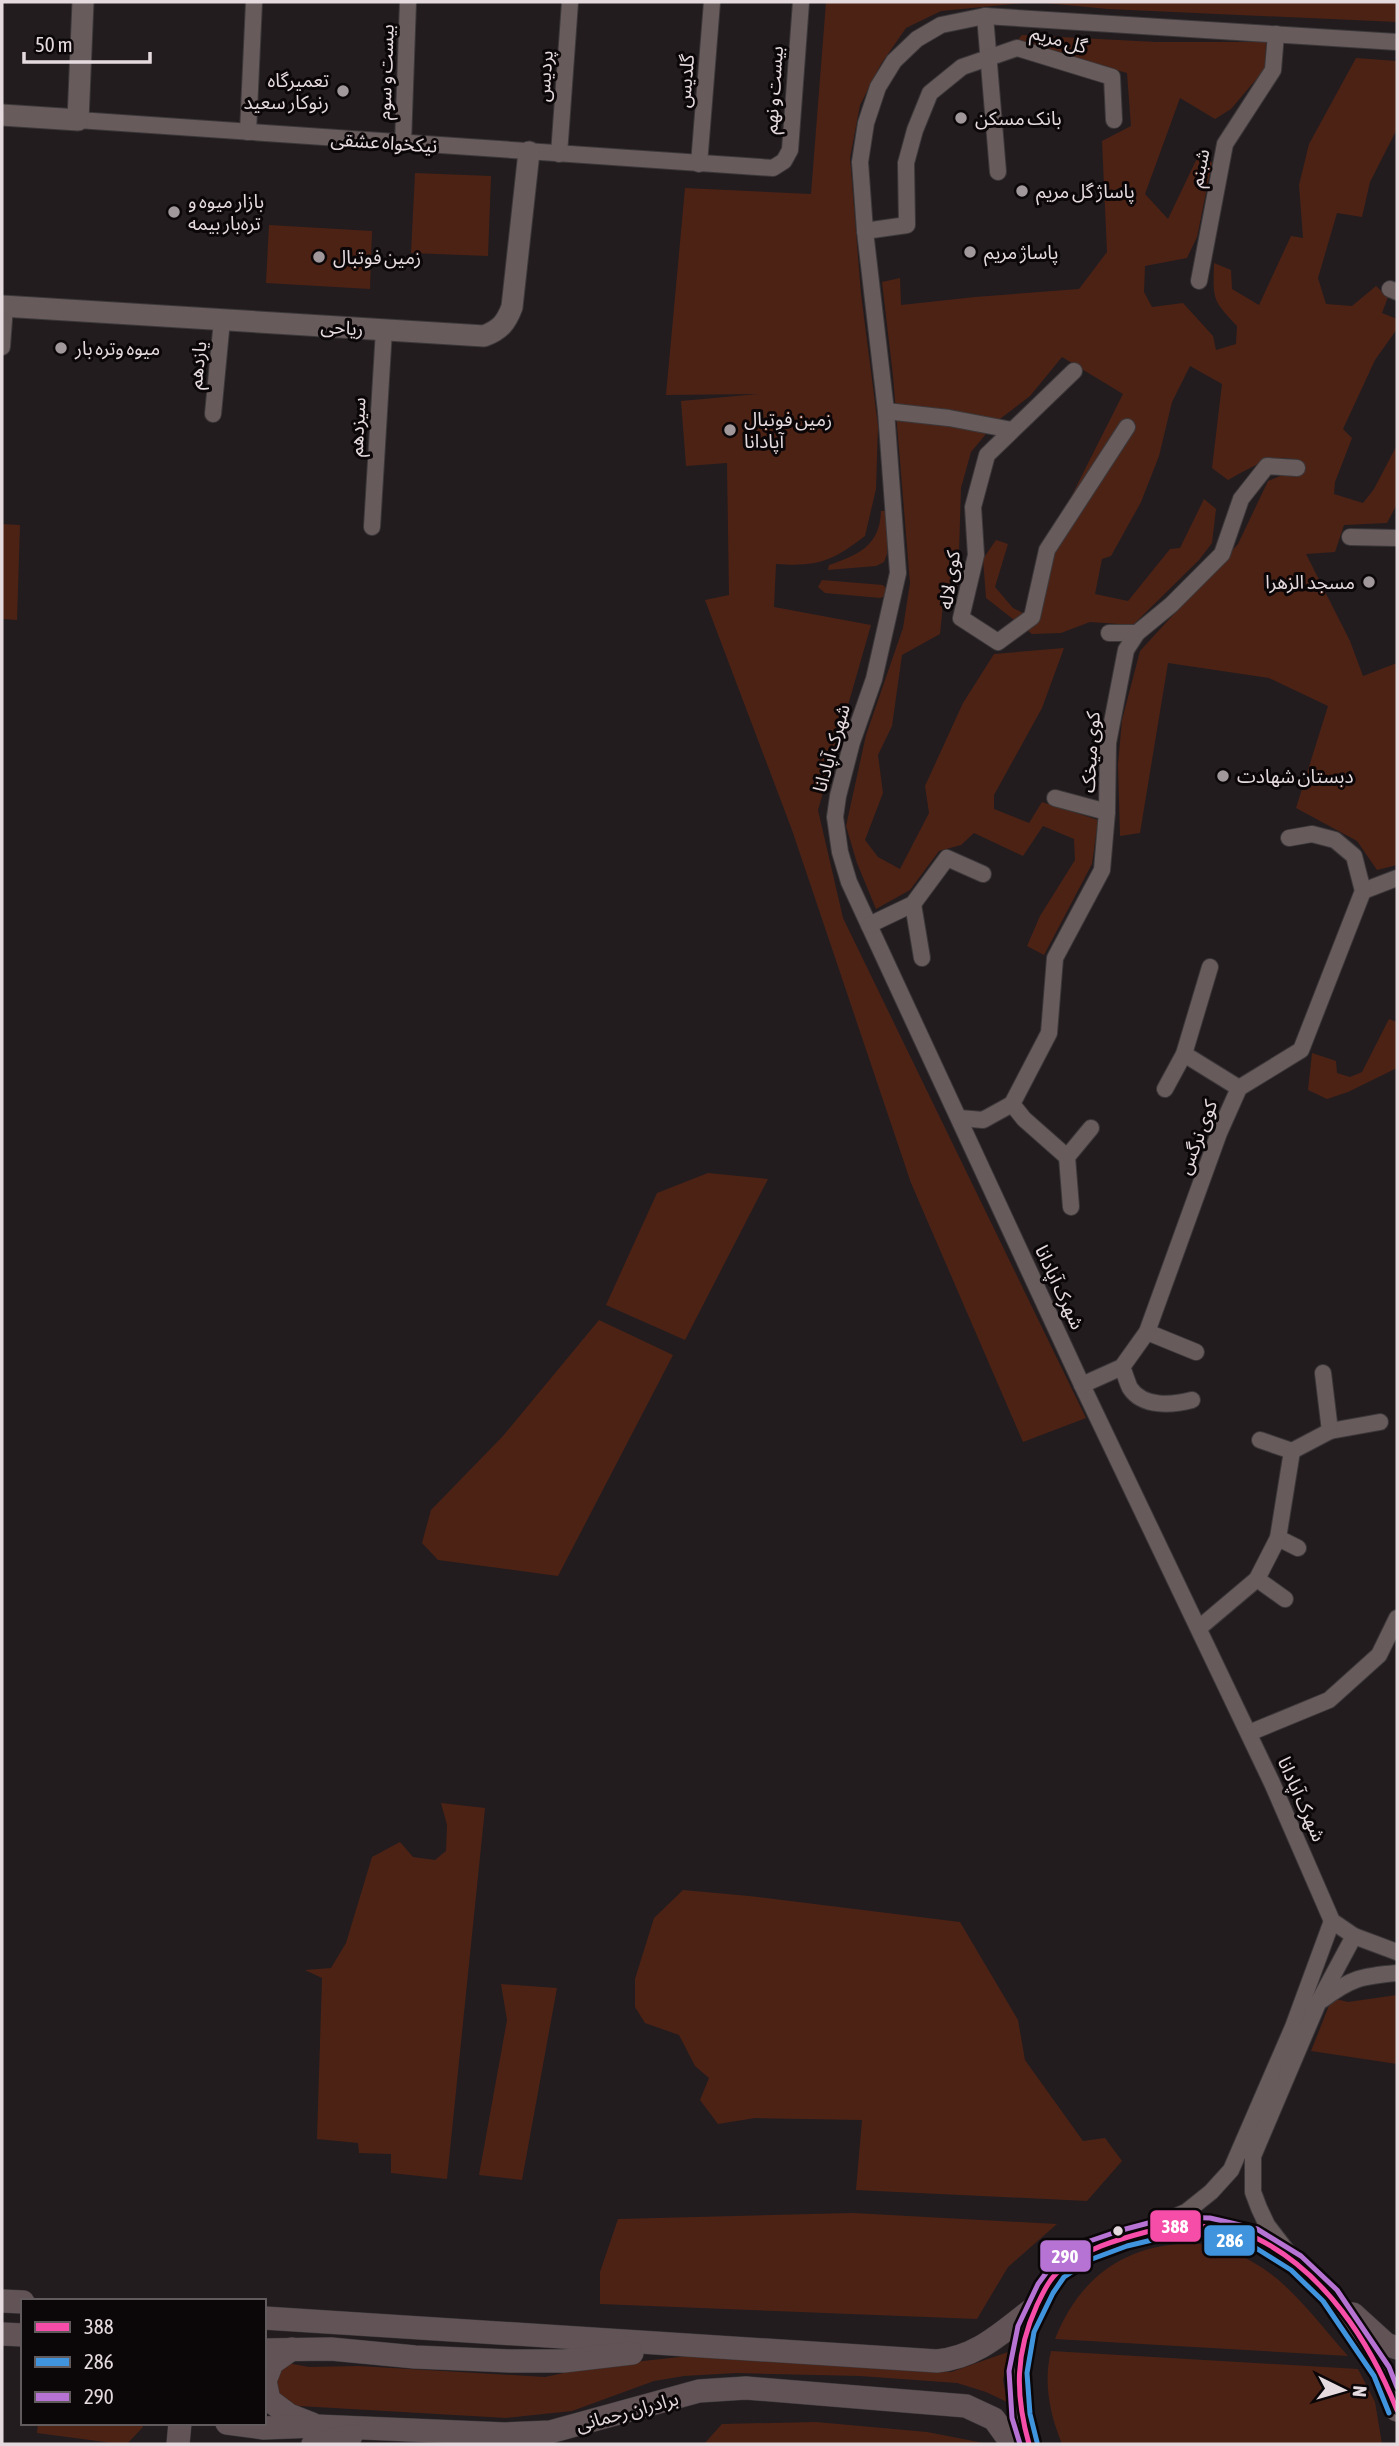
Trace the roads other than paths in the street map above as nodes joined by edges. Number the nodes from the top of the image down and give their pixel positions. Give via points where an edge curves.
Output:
1 (82, 2) edge
2 (254, 2) edge
3 (408, 2) edge
4 (570, 2) edge
5 (712, 2) edge
6 (801, 2) edge
7 (985, 16) junction
8 (1276, 34) junction
9 (1397, 42) edge
10 (988, 56) junction
11 (2, 114) edge
12 (79, 120) junction
13 (1114, 120) dead end
14 (248, 132) junction
15 (403, 143) junction
16 (529, 152) junction
17 (559, 154) junction
18 (699, 164) junction
19 (766, 168) joint
20 (998, 172) dead end
21 (865, 231) junction
22 (1199, 281) dead end
23 (4, 306) edge
24 (222, 320) junction
25 (384, 330) junction
26 (2, 347) edge
27 (1074, 370) dead end
28 (886, 411) junction
29 (213, 414) dead end
30 (1127, 427) dead end
31 (1012, 430) junction
32 (1297, 468) dead end
33 (372, 527) dead end
34 (1350, 537) dead end
35 (1397, 538) edge
36 (1110, 633) dead end
37 (1138, 633) junction
38 (1055, 798) dead end
39 (1107, 812) junction
40 (1289, 838) dead end
41 (983, 874) dead end
42 (1397, 878) edge
43 (1363, 891) junction
44 (913, 904) junction
45 (869, 925) junction
46 (922, 958) dead end
47 (1210, 967) dead end
48 (1184, 1054) junction
49 (1239, 1088) junction
50 (1166, 1089) dead end
51 (1012, 1104) junction
52 (959, 1118) junction
53 (1091, 1128) dead end
54 (1067, 1157) junction
55 (1071, 1207) dead end
56 (1147, 1332) junction
57 (1196, 1352) dead end
58 (1122, 1367) junction
59 (1323, 1373) dead end
60 (1082, 1385) junction
61 (1192, 1401) dead end
62 (1380, 1422) dead end
63 (1330, 1431) junction
64 (1260, 1440) dead end
65 (1292, 1451) junction
66 (1278, 1538) junction
67 (1298, 1548) dead end
68 (1256, 1579) junction
69 (1284, 1599) dead end
70 (1397, 1618) edge
71 (1199, 1628) junction
72 (1249, 1733) junction
73 (1332, 1921) junction
74 (1354, 1936) junction
75 (1397, 1952) edge
76 (1397, 1973) edge
77 (1318, 2003) junction
78 (1124, 2238) junction
79 (1296, 2263) junction
80 (1330, 2295) junction
81 (2, 2301) edge
82 (21, 2302) edge
83 (1034, 2308) junction
84 (266, 2318) edge
85 (2, 2334) edge
86 (21, 2335) edge
87 (680, 2347) junction
88 (1397, 2348) edge
89 (292, 2349) junction
90 (266, 2350) edge
91 (266, 2378) edge
92 (266, 2386) edge
93 (1397, 2410) edge
94 (180, 2425) edge
95 (242, 2425) edge
96 (314, 2435) edge
97 (178, 2444) edge
98 (1012, 2444) edge
99 (1029, 2444) edge

1 - 12 street
2 - 14 street
3 - 15 street, بیست و سوم
4 - 17 street, پردیس
5 - 18 street, گلدیس
6 - 19 street, بیست و نهم via 790,150 780,164
7 - 8 street, شهرک آپادانا
7 - 10 street
7 - 21 street, شهرک آپادانا via 942,25 917,39 894,61 878,87 866,122 860,162
8 - 9 street, شهرک آپادانا
8 - 22 street, شبنم via 1273,70 1225,144
10 - 13 street, گل مریم via 1017,48 1112,77
10 - 20 street
10 - 21 street, گل مریم via 962,67 930,93 906,163 907,225
11 - 12 street, نیکخواه عشقی
12 - 14 street, نیکخواه عشقی
14 - 15 street, نیکخواه عشقی
15 - 16 street, نیکخواه عشقی
16 - 17 street, نیکخواه عشقی
16 - 25 street, ریاحی via 512,307 503,325 485,336
17 - 18 street, نیکخواه عشقی
18 - 19 street, نیکخواه عشقی
21 - 28 street, شهرک آپادانا
23 - 24 street, ریاحی
23 - 26 street
24 - 25 street, ریاحی
24 - 29 street, یازدهم
25 - 33 street, سیزدهم
27 - 31 street, کوی لاله
28 - 31 street
28 - 45 street, شهرک آپادانا via 898,573 874,680 852,742 835,817 849,882
30 - 31 street, کوی لاله via 1047,550 1032,617 998,642 961,618 976,555 972,507 988,454
32 - 37 street, کوی میخک via 1267,466 1241,499 1222,554
34 - 35 street
36 - 37 street
37 - 39 street, کوی میخک via 1126,650 1108,743
38 - 39 street
39 - 51 street, کوی میخک via 1102,870 1055,958 1049,1033
40 - 43 street via 1312,834 1335,840 1354,856
41 - 44 street via 947,858
42 - 43 street
43 - 49 street, کوی نرگس via 1301,1050
44 - 45 street
44 - 46 street
45 - 52 street, شهرک آپادانا
47 - 48 street
48 - 49 street
48 - 50 street
49 - 56 street, کوی نرگس
51 - 52 street via 984,1120
51 - 54 street
52 - 60 street, شهرک آپادانا
53 - 54 street
54 - 55 street
56 - 57 street
56 - 58 street, کوی نرگس
58 - 60 street
58 - 61 street via 1131,1391 1150,1402
59 - 63 street
60 - 71 street, شهرک آپادانا
62 - 63 street
63 - 65 street
64 - 65 street
65 - 66 street
66 - 67 street
66 - 68 street
68 - 69 street
68 - 71 street
70 - 72 street via 1379,1655 1329,1700
71 - 72 street, شهرک آپادانا
72 - 73 street, شهرک آپادانا
73 - 74 street
73 - 78 street via 1293,2027 1231,2170 1186,2212
74 - 75 street
74 - 77 street
76 - 77 street via 1362,1976
77 - 79 street via 1253,2156 1253,2192 1259,2208
78 - 79 main road via 1172,2226 1209,2227 1254,2237
78 - 83 main road via 1072,2261 1058,2272
79 - 80 main road
80 - 88 main road via 1386,2344
80 - 93 main road via 1382,2372
81 - 82 main road
83 - 87 main road via 984,2346 958,2359
83 - 99 main road via 1018,2372 1021,2416
84 - 87 main road
85 - 86 main road
87 - 89 main road via 564,2361
89 - 90 main road
89 - 91 main road via 272,2363
92 - 96 main road via 269,2400
94 - 97 main road
95 - 96 main road, برادران رحمانی
96 - 98 main road, برادران رحمانی via 388,2429 550,2432 699,2391 746,2388 966,2406 994,2419

